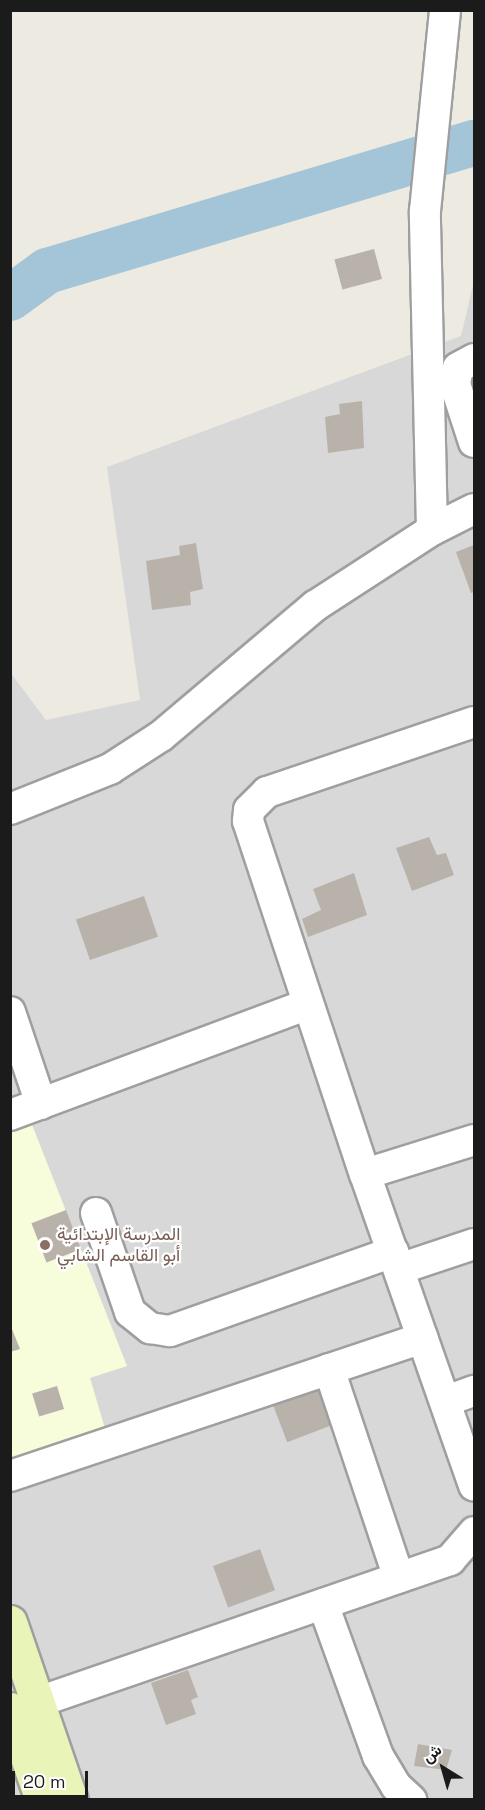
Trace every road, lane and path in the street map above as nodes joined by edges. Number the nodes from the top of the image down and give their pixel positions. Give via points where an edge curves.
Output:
1 (445, 10) edge
2 (474, 359) edge
3 (474, 442) edge
4 (474, 509) edge
5 (432, 530) junction
6 (474, 723) edge
7 (10, 809) edge
8 (308, 1004) junction
9 (10, 1012) edge
10 (41, 1104) junction
11 (10, 1115) edge
12 (474, 1140) edge
13 (365, 1174) junction
14 (96, 1213) dead end
15 (474, 1244) edge
16 (396, 1260) junction
17 (423, 1338) junction
18 (329, 1370) junction
19 (474, 1391) edge
20 (446, 1401) junction
21 (10, 1476) edge
22 (474, 1486) edge
23 (474, 1535) edge
24 (399, 1578) junction
25 (323, 1604) junction
26 (10, 1622) edge
27 (24, 1705) edge
28 (42, 1800) edge
29 (71, 1800) edge
30 (411, 1800) edge

1 - 5 street via 425,211
2 - 3 street via 458,368 455,384
4 - 5 street
5 - 7 street via 315,606 161,736 110,769
6 - 8 street via 267,792 249,810 248,821
8 - 10 street
8 - 13 street
9 - 10 street
10 - 11 street
12 - 13 street
13 - 16 street
14 - 16 street via 130,1312 150,1328 170,1331
15 - 16 street
16 - 17 street
17 - 18 street
17 - 20 street
18 - 21 street
18 - 24 street
19 - 20 street
20 - 22 street
23 - 24 street via 450,1560
24 - 25 street
25 - 27 street
25 - 30 street via 378,1756 396,1786
26 - 27 main road
27 - 28 main road
27 - 29 main road

